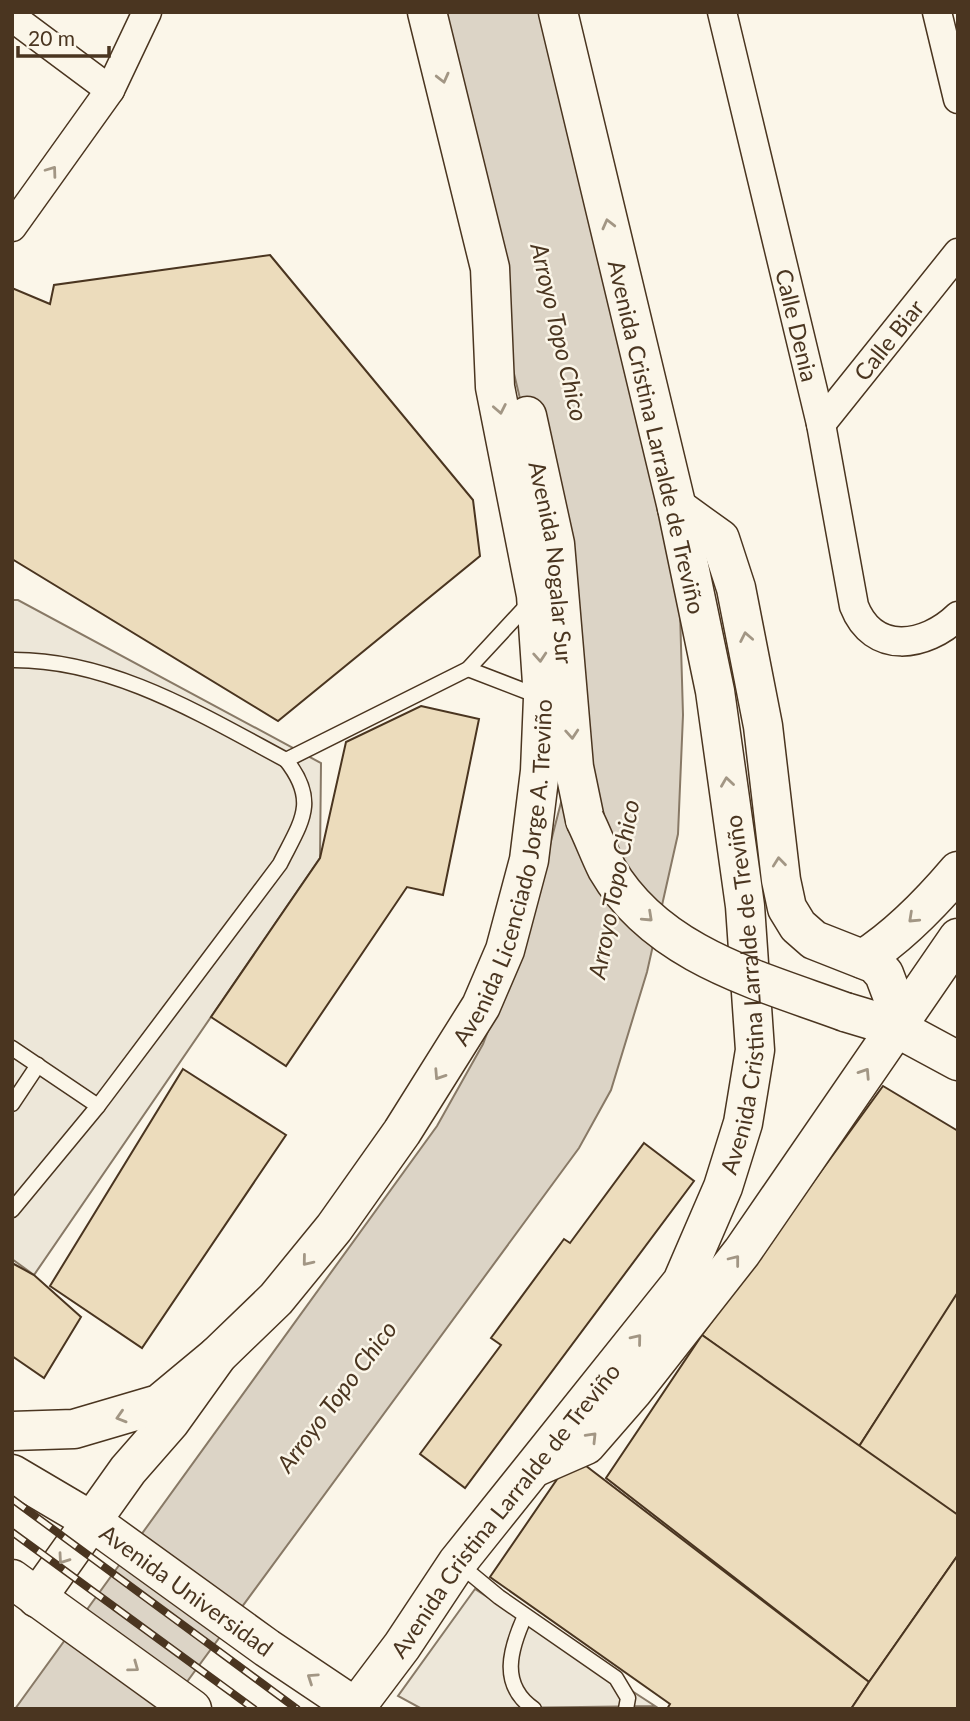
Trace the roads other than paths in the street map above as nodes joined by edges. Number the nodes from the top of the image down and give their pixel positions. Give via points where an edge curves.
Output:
1 (148, 12) edge
2 (427, 12) edge
3 (558, 12) edge
4 (722, 12) edge
5 (937, 12) edge
6 (12, 17) edge
7 (110, 90) junction
8 (958, 100) edge
9 (12, 227) edge
10 (958, 253) edge
11 (491, 268) junction
12 (821, 424) junction
13 (677, 508) junction
14 (536, 595) junction
15 (958, 616) edge
16 (12, 660) edge
17 (468, 669) junction
18 (543, 698) junction
19 (286, 760) junction
20 (958, 871) edge
21 (958, 938) edge
22 (863, 959) junction
23 (895, 1027) junction
24 (12, 1048) edge
25 (958, 1061) edge
26 (38, 1065) junction
27 (12, 1104) edge
28 (98, 1107) junction
29 (12, 1210) edge
30 (218, 1355) junction
31 (12, 1432) edge
32 (533, 1468) junction
33 (12, 1474) edge
34 (90, 1520) junction
35 (457, 1563) junction
36 (24, 1588) edge
37 (525, 1616) junction
38 (357, 1708) edge
39 (192, 1709) edge
40 (534, 1709) edge
41 (626, 1709) edge

1 - 7 street
2 -> 11 main road, Avenida Licenciado Jorge A. Treviño
13 -> 3 main road, Avenida Cristina Larralde de Treviño
4 - 12 street, Calle Denia
5 - 8 street
6 - 7 street
9 -> 7 street
10 - 12 street, Calle Biar
11 -> 14 main road, Avenida Licenciado Jorge A. Treviño via 495,387
11 -> 23 main road, Avenida Nogalar Sur, bridge via 555,544 574,767 585,820 608,869 633,904 692,952
12 - 15 street, Calle Denia via 854,606 861,623 875,635 922,641
22 -> 13 main road via 814,940 787,908 763,726 736,588 720,539
32 -> 13 main road, Avenida Cristina Larralde de Treviño via 682,1282 727,1174 743,1123 755,1050 745,906 715,691
14 - 17 lane
14 -> 18 main road, Avenida Licenciado Jorge A. Treviño
16 - 19 lane via 90,668 175,704
17 - 18 lane
17 - 19 lane
18 -> 30 main road, Avenida Licenciado Jorge A. Treviño via 530,860 505,950 481,1006 402,1132 334,1228 276,1299
19 - 28 lane via 301,779 306,800 280,864
20 -> 22 main road via 882,947
21 - 23 main road
22 - 23 main road via 884,974 893,998
23 - 25 main road, Avenida Nogalar Sur
32 -> 23 main road via 586,1445 633,1391 742,1251
24 - 26 lane
26 - 27 lane
26 - 28 lane
28 - 29 lane
30 -> 31 main road via 159,1404 74,1429
30 - 34 main road, Avenida Licenciado Jorge A. Treviño
32 - 35 main road, Avenida Cristina Larralde de Treviño
33 - 34 main road, Avenida Universidad
34 -> 36 main road, Avenida Licenciado Jorge A. Treviño
38 -> 34 main road, Avenida Universidad
35 - 37 lane
35 - 38 main road, Avenida Cristina Larralde de Treviño
36 -> 39 main road
37 - 40 lane via 508,1662 523,1702
37 - 41 lane via 616,1678 628,1698

